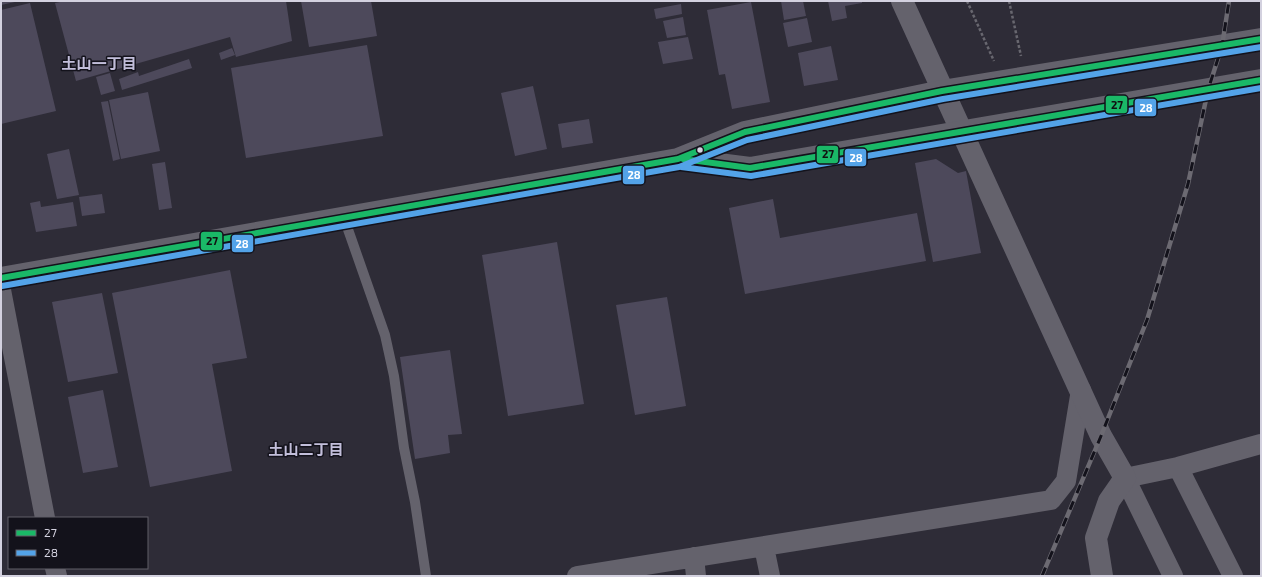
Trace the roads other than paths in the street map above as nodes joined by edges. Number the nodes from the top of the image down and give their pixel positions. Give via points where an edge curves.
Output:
1 (902, 1) edge
2 (1261, 39) edge
3 (1261, 80) edge
4 (942, 91) junction
5 (960, 131) junction
6 (678, 159) junction
7 (344, 218) junction
8 (1, 278) edge
9 (1, 290) edge
10 (1081, 390) junction
11 (1261, 444) edge
12 (1178, 467) junction
13 (1125, 478) junction
14 (45, 517) edge
15 (764, 547) junction
16 (695, 566) edge
17 (426, 576) edge
18 (578, 576) edge
19 (770, 576) edge
20 (1102, 576) edge
21 (1173, 576) edge
22 (1233, 576) edge

1 - 4 main road
2 - 4 main road
3 - 5 main road
4 - 5 main road
4 - 6 main road via 744,132
5 - 6 main road via 750,168
5 - 10 main road
6 - 7 main road
7 - 8 main road
7 - 17 lane via 385,335
9 - 14 street
10 - 13 main road via 1101,436
10 - 15 street via 1066,481 1051,500
11 - 12 street
12 - 13 street
12 - 22 street
13 - 20 main road via 1109,501 1096,538
13 - 21 street
15 - 16 street
15 - 19 street
16 - 18 street

